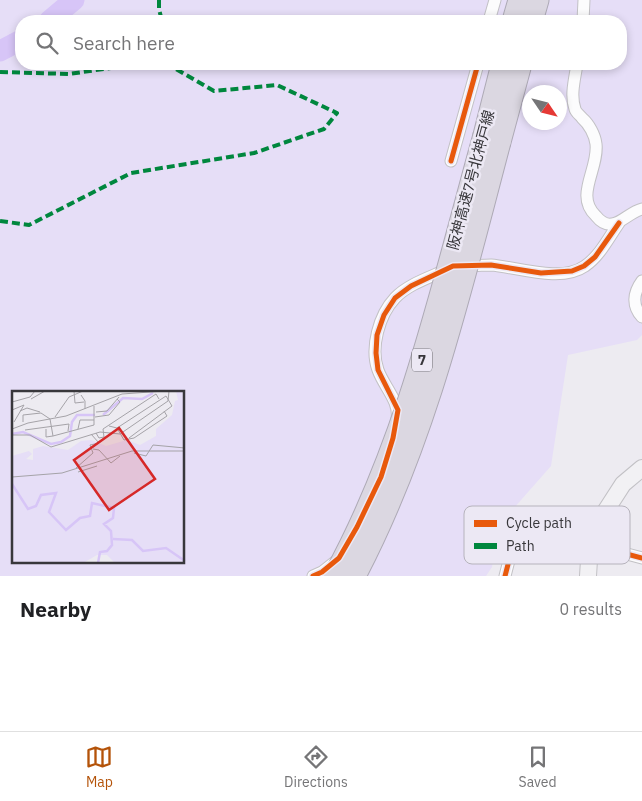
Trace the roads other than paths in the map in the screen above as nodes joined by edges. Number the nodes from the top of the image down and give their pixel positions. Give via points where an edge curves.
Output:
1 (495, 0) edge
2 (519, 0) edge
3 (538, 0) edge
4 (584, 0) edge
5 (491, 15) edge
6 (515, 15) edge
7 (534, 15) edge
8 (583, 15) edge
9 (476, 70) edge
10 (501, 70) edge
11 (519, 70) edge
12 (576, 70) edge
13 (492, 139) junction
14 (451, 161) dead end
15 (642, 209) edge
16 (619, 223) junction
17 (642, 281) edge
18 (642, 317) edge
19 (642, 468) edge
20 (609, 506) edge
21 (313, 576) edge
22 (334, 576) edge
23 (355, 576) edge

1 - 5 street
2 - 6 highway
3 - 7 highway
4 - 8 street
9 - 14 street
10 - 13 highway, 阪神高速7号北神戸線 / 7
11 - 13 highway, 阪神高速7号北神戸線 / 7
12 - 16 street via 575,111 589,126 596,143 596,159 586,202 601,221 610,225
13 - 22 highway, 阪神高速7号北神戸線 / 7, bridge via 388,460 354,539
13 - 23 highway, 阪神高速7号北神戸線 / 7, bridge via 455,310 413,444
15 - 16 street via 628,214
16 - 21 street via 595,257 572,271 541,274 491,265 453,266 411,286 395,298 377,335 376,353 378,370 398,410 393,438 381,477 353,535 339,558
17 - 18 street via 634,301
19 - 20 street via 622,484

